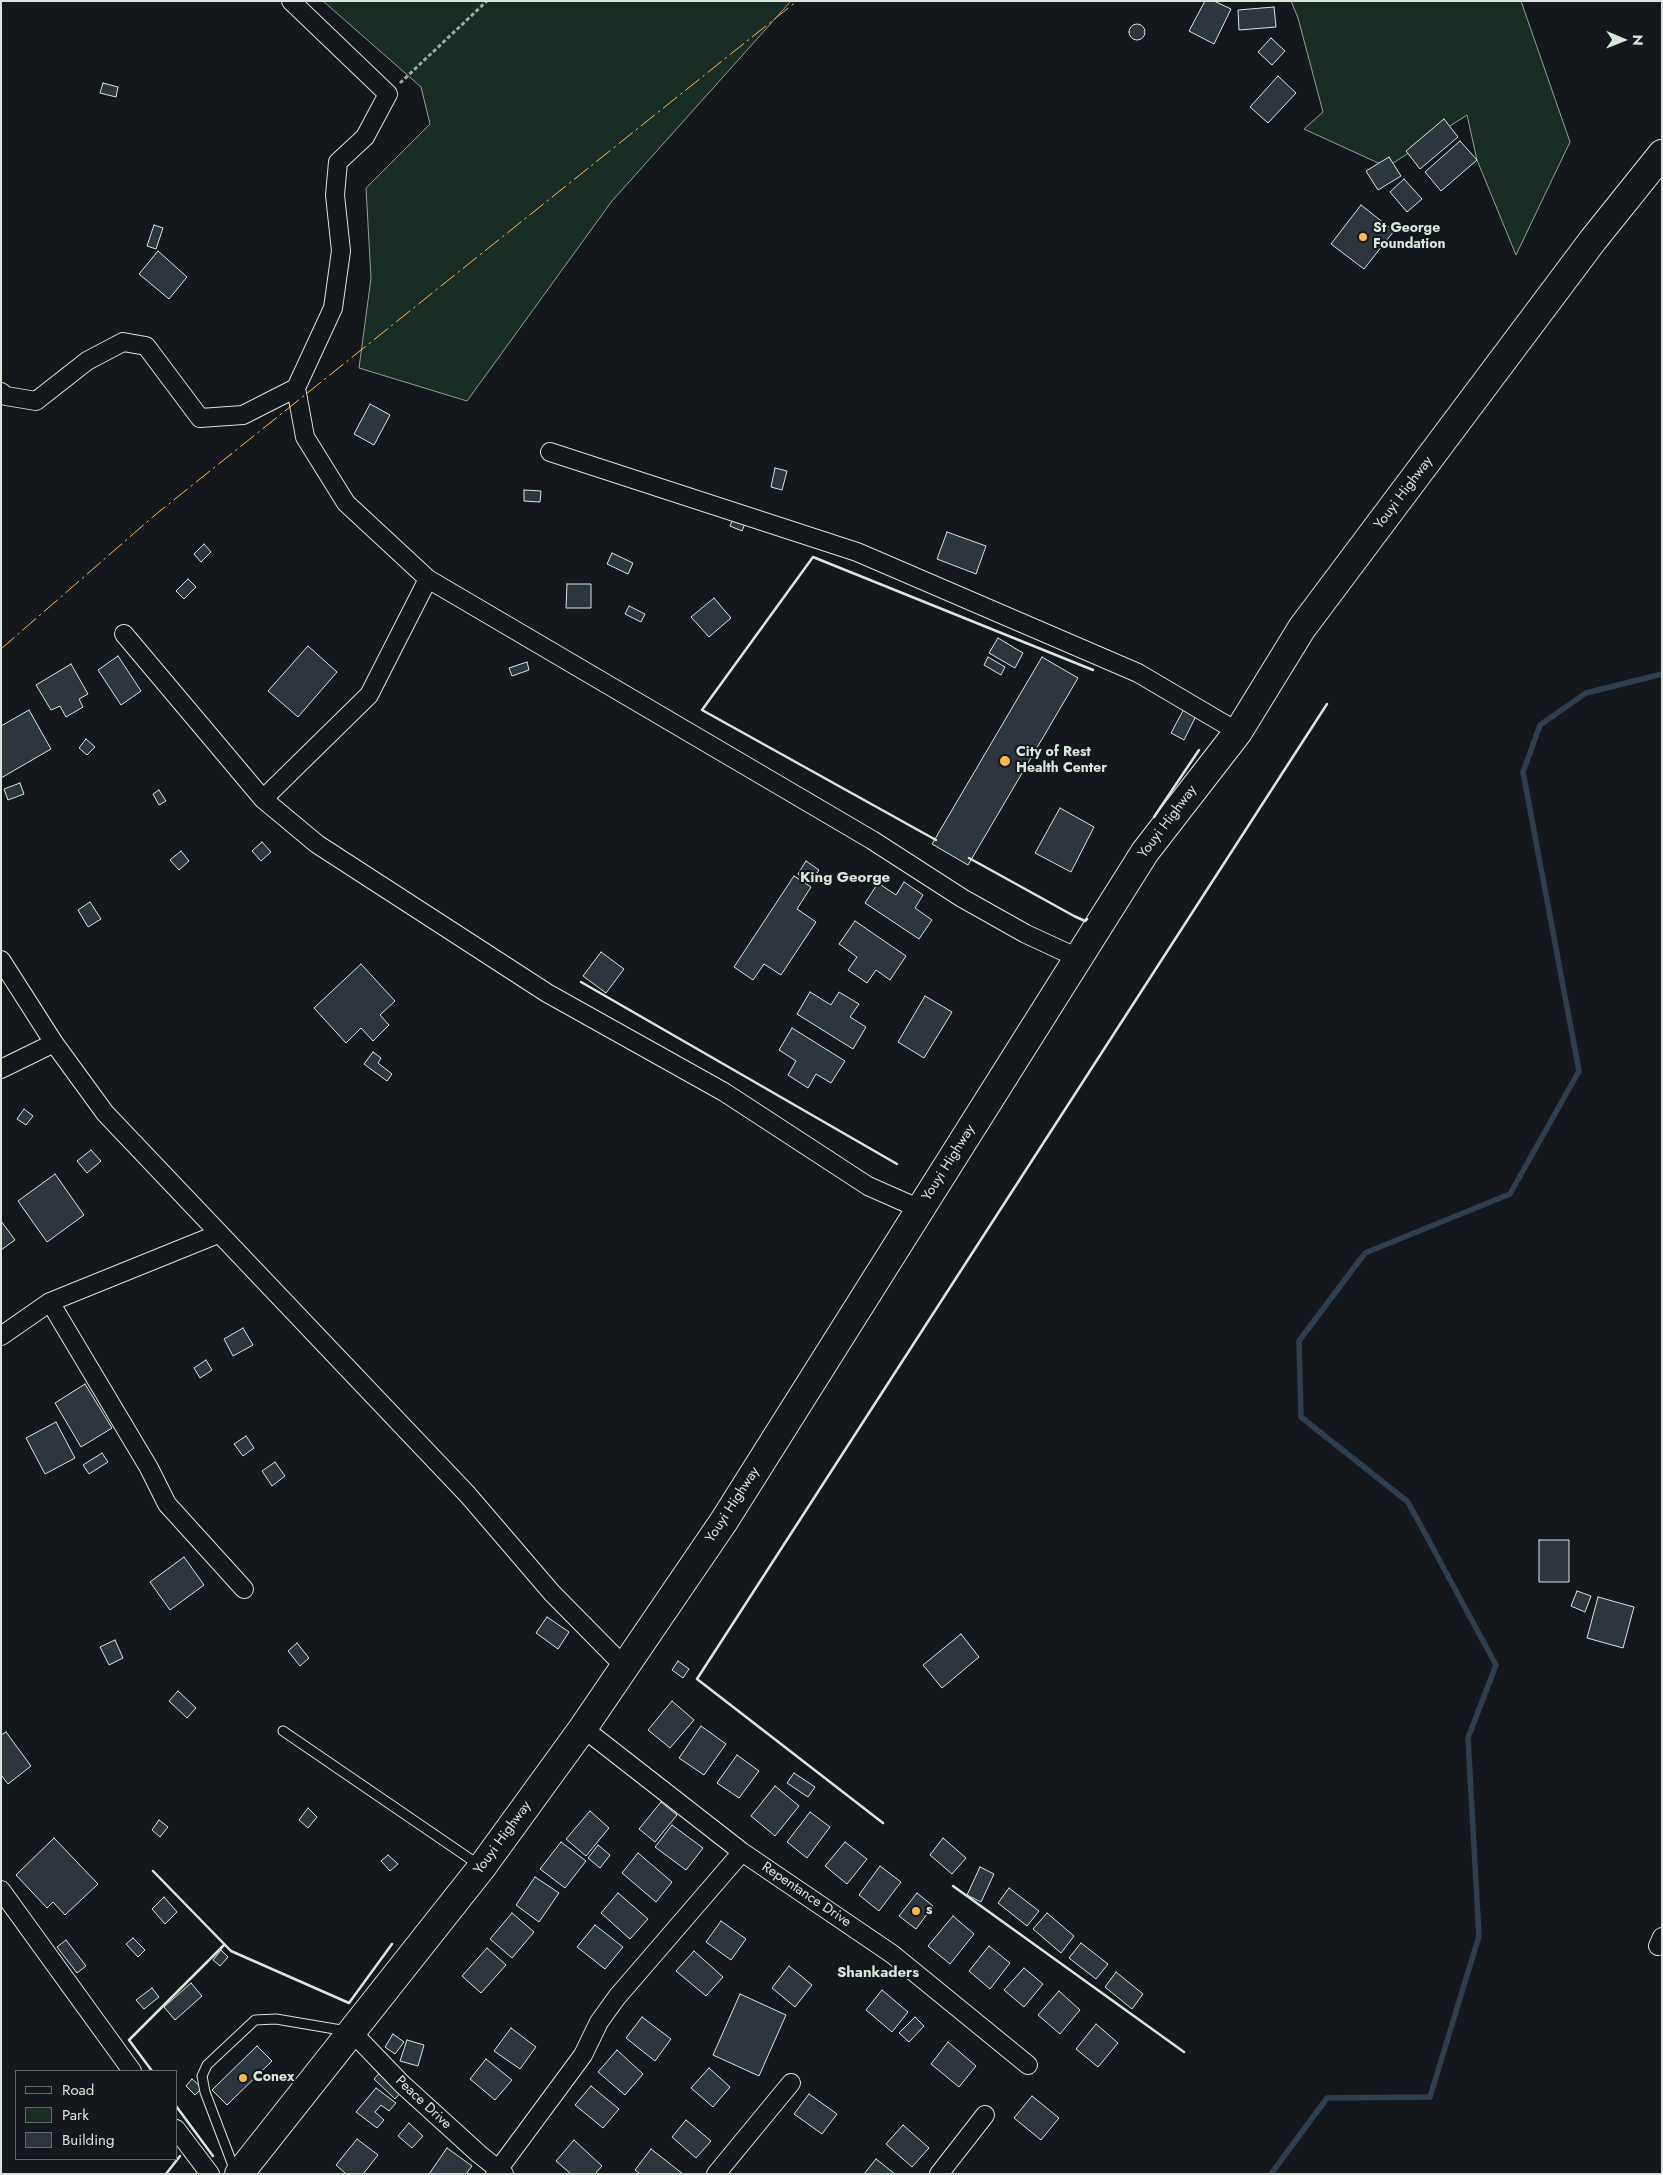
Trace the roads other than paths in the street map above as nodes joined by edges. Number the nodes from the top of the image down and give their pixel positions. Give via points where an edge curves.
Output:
1 (291, 1) edge
2 (1662, 154) edge
3 (296, 388) junction
4 (1, 392) edge
5 (550, 452) dead end
6 (428, 579) junction
7 (124, 634) dead end
8 (1238, 732) junction
9 (263, 799) junction
10 (1078, 958) junction
11 (1, 960) edge
12 (54, 1043) junction
13 (1, 1069) edge
14 (920, 1210) junction
15 (218, 1234) junction
16 (50, 1302) junction
17 (1, 1336) edge
18 (244, 1589) dead end
19 (624, 1666) junction
20 (583, 1728) junction
21 (283, 1731) dead end
22 (742, 1852) junction
23 (482, 1867) junction
24 (1, 1890) edge
25 (352, 2032) junction
26 (1028, 2064) dead end
27 (131, 2070) edge
28 (791, 2083) dead end
29 (986, 2115) dead end
30 (178, 2132) edge
31 (499, 2172) edge
32 (210, 2174) edge
33 (238, 2174) edge
34 (716, 2174) edge
35 (939, 2174) edge

1 - 3 street via 388,94 365,137 338,162 336,195 342,251 333,308
2 - 8 main road, Youyi Highway via 1593,240 1302,628
3 - 4 street via 243,415 200,418 146,346 123,342 87,361 36,401 6,396
3 - 6 street via 305,437 346,503
5 - 8 street via 857,552 1138,673
6 - 9 street via 369,695
6 - 10 street via 872,840 962,898 1026,934
7 - 9 street
8 - 10 main road, Youyi Highway via 1145,852
9 - 14 street via 316,844 547,993 724,1092 868,1186
10 - 14 main road, Youyi Highway
11 - 12 street
12 - 13 street
12 - 15 street via 105,1113
14 - 19 main road, Youyi Highway via 724,1522
15 - 16 street
15 - 19 street via 468,1495 552,1593
16 - 17 street
16 - 18 street via 167,1504
19 - 20 main road, Youyi Highway
20 - 22 street, Repentance Drive
20 - 23 main road, Youyi Highway
21 - 23 lane
22 - 26 street, Repentance Drive via 892,1954
22 - 31 street via 617,1998 599,2022 583,2055
23 - 25 main road, Youyi Highway
24 - 27 street
25 - 31 street, Peace Drive via 402,2084
25 - 33 main road, Youyi Highway
25 - 33 lane via 276,2019 256,2020 207,2065 202,2076 205,2092
28 - 34 street
29 - 35 street
30 - 32 street

